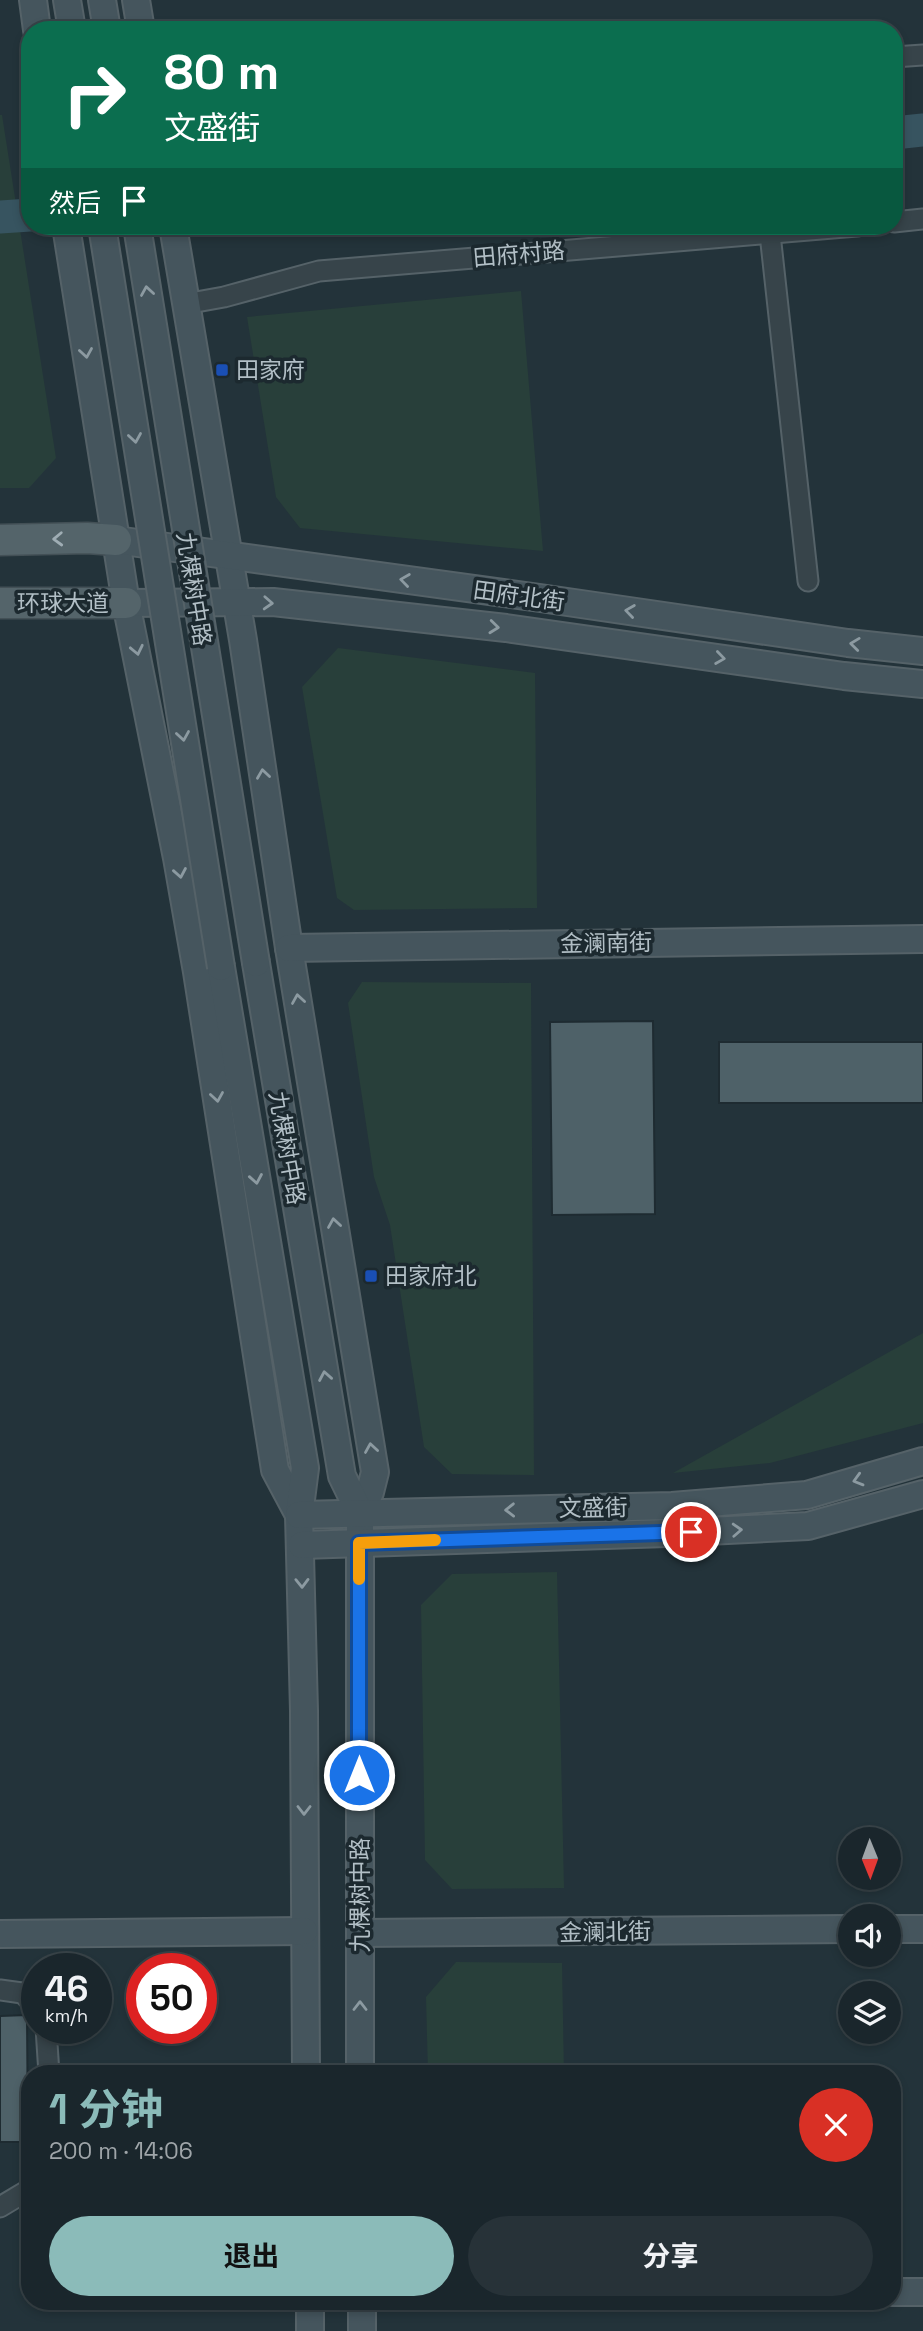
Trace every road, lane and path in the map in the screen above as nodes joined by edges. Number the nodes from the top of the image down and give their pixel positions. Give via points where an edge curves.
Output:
1 (33, 0) edge
2 (67, 0) edge
3 (102, 0) edge
4 (136, 0) edge
5 (36, 21) edge
6 (70, 21) edge
7 (106, 21) edge
8 (140, 21) edge
9 (923, 55) edge
10 (903, 56) edge
11 (923, 219) edge
12 (903, 221) edge
13 (67, 235) edge
14 (103, 235) edge
15 (138, 235) edge
16 (174, 235) edge
17 (758, 235) edge
18 (770, 235) edge
19 (185, 304) junction
20 (0, 540) edge
21 (116, 540) junction
22 (228, 556) junction
23 (808, 581) dead end
24 (237, 602) junction
25 (0, 603) edge
26 (126, 603) junction
27 (923, 651) edge
28 (923, 684) edge
29 (923, 939) edge
30 (289, 948) junction
31 (923, 1461) edge
32 (923, 1494) edge
33 (359, 1513) junction
34 (299, 1515) junction
35 (359, 1543) junction
36 (302, 1545) junction
37 (901, 1929) edge
38 (923, 1929) edge
39 (838, 1930) edge
40 (304, 1931) junction
41 (360, 1933) junction
42 (0, 1934) edge
43 (0, 1990) edge
44 (21, 1993) edge
45 (47, 2044) edge
46 (48, 2065) edge
47 (306, 2065) edge
48 (360, 2065) edge
49 (21, 2194) edge
50 (0, 2207) edge
51 (901, 2292) edge
52 (923, 2292) edge
53 (310, 2310) edge
54 (362, 2310) edge
55 (310, 2331) edge
56 (362, 2331) edge

1 - 5 main road
2 - 6 main road
3 - 7 main road
4 - 8 main road
9 - 10 street
11 - 12 street
13 -> 21 main road
14 -> 34 main road, 九棵树中路, bridge via 305,1468
33 -> 15 main road, 九棵树中路, bridge via 342,1476
16 - 19 main road
17 - 19 street, 田府村路 via 319,271
18 - 23 street
19 - 22 main road
21 -> 20 main road
21 - 22 main road, 田府北街
21 - 26 main road
22 - 24 main road
27 -> 22 main road, 田府北街
24 - 26 main road, 田府北街
24 -> 28 main road, 田府北街 via 506,628
30 -> 24 main road
25 - 26 main road, 环球大道
26 -> 34 main road via 197,972 275,1470
29 - 30 main road, 金澜南街
33 -> 30 main road via 375,1472
31 -> 33 main road, 文盛街 via 807,1495 672,1507
35 -> 32 main road, 文盛街 via 808,1526
33 - 34 main road, 文盛街
33 - 35 main road, 九棵树中路
34 - 36 main road, 九棵树中路
35 - 36 main road, 文盛街
35 - 41 main road, 九棵树中路
36 -> 40 main road, 九棵树中路
37 - 38 main road
39 - 41 main road, 金澜北街
40 - 42 main road
40 - 47 main road, 九棵树中路
48 -> 41 main road, 九棵树中路
43 - 44 street
45 - 46 street
49 - 50 street
51 - 52 main road
53 - 55 main road
54 - 56 main road

